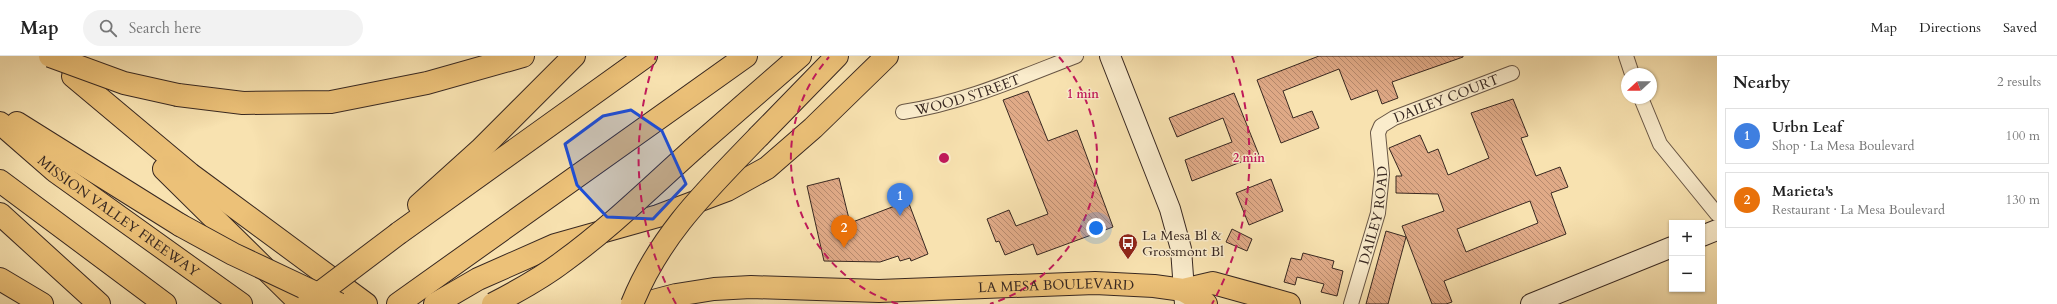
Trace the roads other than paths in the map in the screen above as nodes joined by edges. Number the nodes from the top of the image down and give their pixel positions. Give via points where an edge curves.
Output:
1 (51, 56) edge
2 (523, 56) edge
3 (574, 56) edge
4 (646, 56) edge
5 (746, 56) edge
6 (800, 56) edge
7 (837, 56) edge
8 (887, 56) edge
9 (1076, 56) edge
10 (1110, 56) edge
11 (1626, 56) edge
12 (1630, 68) edge
13 (1512, 73) dead end
14 (73, 76) junction
15 (1643, 104) edge
16 (0, 112) edge
17 (902, 112) dead end
18 (0, 122) edge
19 (1381, 126) joint
20 (0, 181) edge
21 (0, 214) edge
22 (1717, 214) edge
23 (1717, 230) edge
24 (399, 233) junction
25 (1705, 235) edge
26 (1669, 249) edge
27 (0, 279) edge
28 (1182, 299) edge
29 (42, 304) edge
30 (99, 304) edge
31 (165, 304) edge
32 (241, 304) edge
33 (301, 304) edge
34 (305, 304) edge
35 (339, 304) edge
36 (366, 304) edge
37 (398, 304) edge
38 (435, 304) edge
39 (493, 304) edge
40 (632, 304) edge
41 (642, 304) edge
42 (1206, 304) edge
43 (1290, 304) edge
44 (1351, 304) edge
45 (1531, 304) edge

1 - 2 main road, bridge via 124,83 178,95 244,103 331,102 427,83
1 - 14 main road
3 - 24 main road via 480,150 415,208
4 - 24 main road
5 - 37 main road
6 - 39 main road, bridge via 598,234 564,261
7 - 40 main road, bridge via 680,220 649,266
8 - 38 main road via 768,168 727,190 686,206 555,245 478,279
9 - 17 street, WOOD STREET via 960,100
10 - 28 main road via 1170,209 1181,249
11 - 12 street
13 - 19 street, DAILEY COURT via 1394,118
14 - 33 main road via 106,113
14 - 36 main road via 190,174
15 - 22 street via 1660,144
16 - 35 main road, bridge via 180,225 247,261
18 - 32 main road, MISSION VALLEY FREEWAY via 55,171
19 - 44 street, DAILEY ROAD via 1378,133 1382,174 1378,213
20 - 31 main road
21 - 30 main road
23 - 25 main road
24 - 34 main road, bridge
26 - 45 main road
27 - 29 main road
28 - 41 main road, LA MESA BOULEVARD via 1154,286 1095,283 879,291 714,289
28 - 42 main road, LA MESA BOULEVARD
28 - 43 main road, LA MESA BOULEVARD via 1213,283

